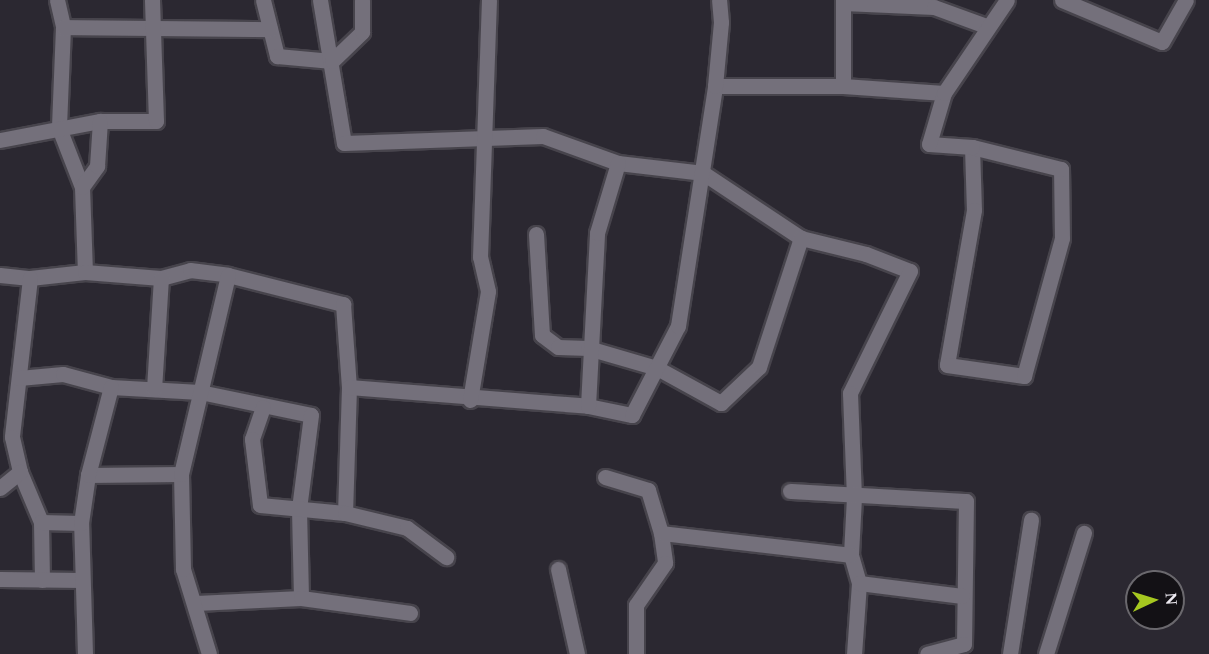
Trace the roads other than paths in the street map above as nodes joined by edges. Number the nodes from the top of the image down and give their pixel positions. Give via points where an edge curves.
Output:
1 (57, 0) edge
2 (152, 0) edge
3 (263, 0) edge
4 (320, 0) edge
5 (362, 0) edge
6 (489, 0) edge
7 (720, 0) edge
8 (1007, 0) edge
9 (1062, 0) edge
10 (1186, 0) edge
11 (843, 2) edge
12 (935, 4) edge
13 (986, 26) junction
14 (63, 27) junction
15 (152, 29) junction
16 (270, 29) junction
17 (332, 61) junction
18 (715, 86) junction
19 (843, 86) junction
20 (944, 93) junction
21 (100, 121) junction
22 (59, 128) junction
23 (487, 139) junction
24 (0, 140) edge
25 (972, 147) junction
26 (618, 164) junction
27 (703, 173) junction
28 (82, 187) junction
29 (536, 234) dead end
30 (801, 238) junction
31 (85, 272) junction
32 (0, 274) edge
33 (228, 275) junction
34 (30, 278) junction
35 (161, 278) junction
36 (588, 348) junction
37 (657, 368) junction
38 (19, 378) junction
39 (111, 387) junction
40 (349, 387) junction
41 (154, 389) junction
42 (200, 393) junction
43 (470, 400) junction
44 (263, 406) junction
45 (588, 406) junction
46 (6, 437) edge
47 (20, 472) junction
48 (181, 474) junction
49 (88, 475) junction
50 (605, 477) dead end
51 (0, 488) edge
52 (790, 491) dead end
53 (854, 497) junction
54 (299, 509) junction
55 (345, 513) junction
56 (1031, 520) dead end
57 (41, 522) junction
58 (81, 523) junction
59 (661, 532) junction
60 (1084, 533) dead end
61 (851, 555) junction
62 (446, 557) dead end
63 (558, 569) dead end
64 (0, 579) edge
65 (42, 580) junction
66 (82, 580) junction
67 (859, 583) junction
68 (962, 596) junction
69 (301, 598) junction
70 (196, 603) junction
71 (410, 613) dead end
72 (1015, 653) edge
73 (85, 654) edge
74 (208, 654) edge
75 (577, 654) edge
76 (636, 654) edge
77 (854, 654) edge
78 (927, 654) edge
79 (1046, 654) edge

1 - 14 street
2 - 15 street
3 - 16 street
4 - 17 street
5 - 17 street via 362,32
6 - 23 street
7 - 18 street
8 - 13 street
9 - 10 street via 1162,42
11 - 12 street
11 - 19 street
12 - 13 street
13 - 20 street
14 - 15 street
14 - 22 street
15 - 16 street
15 - 21 street via 156,121
16 - 17 street via 277,56
17 - 23 street via 344,143
18 - 19 street
18 - 27 street
19 - 20 street
20 - 25 street via 929,144
21 - 22 street
21 - 28 street via 97,166
22 - 24 street
22 - 28 street
23 - 26 street via 543,136
23 - 43 street via 480,257 488,291
25 - 25 street via 974,210 947,365 1024,376 1062,238 1062,169
26 - 27 street
26 - 36 street via 597,233
27 - 30 street
27 - 37 street via 678,326
28 - 31 street
29 - 36 street via 542,335 558,347
30 - 37 street via 759,367 722,404
30 - 53 street via 866,254 910,271 850,393
31 - 34 street
31 - 35 street
32 - 34 street
33 - 35 street via 190,270
33 - 40 street via 343,304
33 - 42 street
34 - 38 street
35 - 41 street
36 - 37 street
36 - 45 street
37 - 45 street via 632,415
38 - 39 street via 63,375
38 - 46 street
39 - 41 street
39 - 49 street
40 - 43 street
40 - 55 street
41 - 42 street
42 - 44 street
42 - 48 street
43 - 45 street
44 - 54 street via 252,439 260,506
44 - 54 street via 311,415
46 - 47 street
47 - 51 street
47 - 57 street
48 - 49 street
48 - 70 street via 183,568
49 - 58 street
50 - 59 street via 648,490
52 - 53 street
53 - 61 street
53 - 68 street via 966,501
54 - 55 street
54 - 69 street
55 - 62 street via 407,528
56 - 72 street
57 - 58 street
57 - 65 street
58 - 66 street
59 - 61 street
59 - 76 street via 665,563 636,605
60 - 79 street
61 - 67 street
63 - 75 street
64 - 65 street
65 - 66 street
66 - 73 street
67 - 68 street
67 - 77 street
68 - 78 street via 964,644
69 - 70 street
69 - 71 street
70 - 74 street

